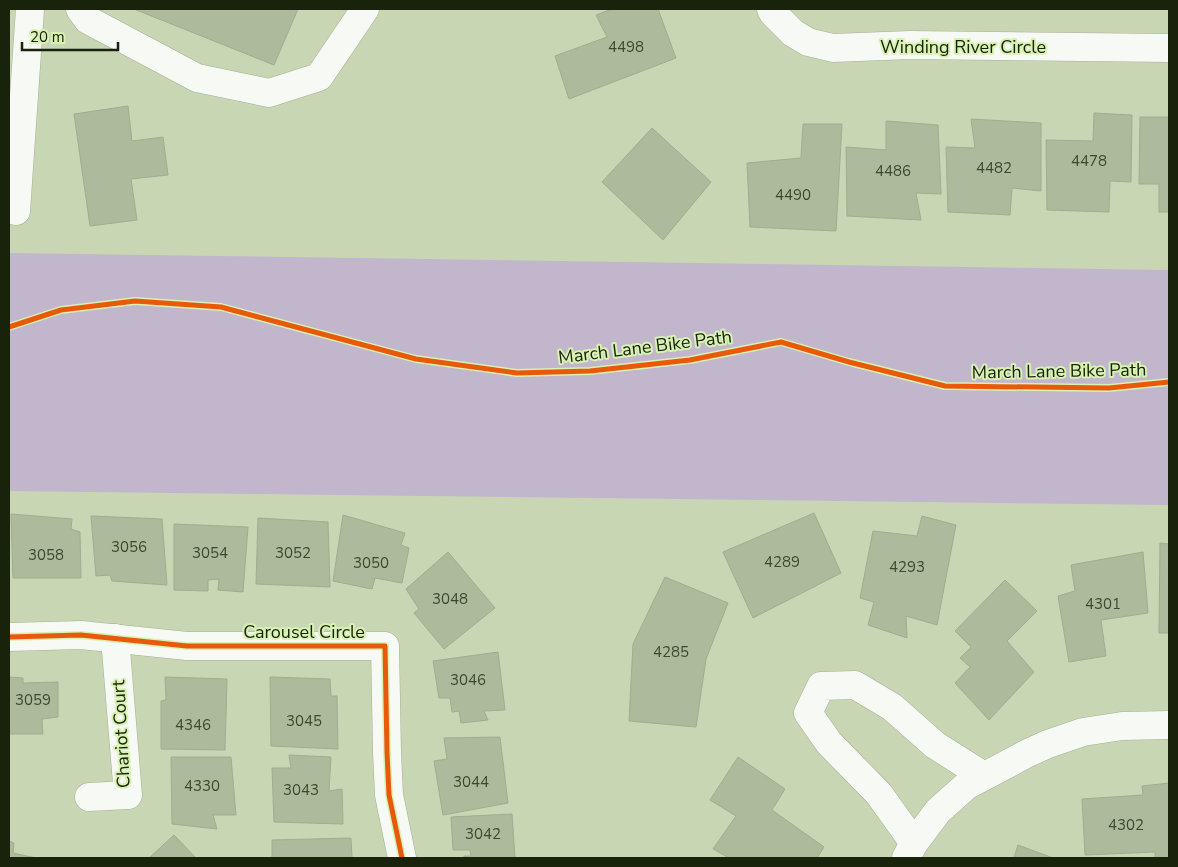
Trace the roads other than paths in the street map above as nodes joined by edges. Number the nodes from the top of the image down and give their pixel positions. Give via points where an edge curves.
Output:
1 (30, 9) edge
2 (80, 9) edge
3 (365, 9) edge
4 (771, 9) edge
5 (1169, 48) edge
6 (16, 210) dead end
7 (9, 637) edge
8 (115, 638) junction
9 (1169, 725) edge
10 (984, 776) junction
11 (89, 797) dead end
12 (910, 851) edge
13 (402, 858) edge

1 - 6 street
2 - 3 street via 88,20 197,78 269,93 319,77
4 - 5 street, Winding River Circle via 793,33 808,42 833,48 910,45
7 - 8 street, Carousel Circle via 81,635
8 - 11 street, Chariot Court via 128,795
8 - 13 street, Carousel Circle via 187,646 386,646 389,795
9 - 10 street via 1122,726 1083,732 1048,744
10 - 12 street via 966,786 938,811
10 - 12 street via 935,745 892,707 855,685 821,686 808,713 828,743 878,794

